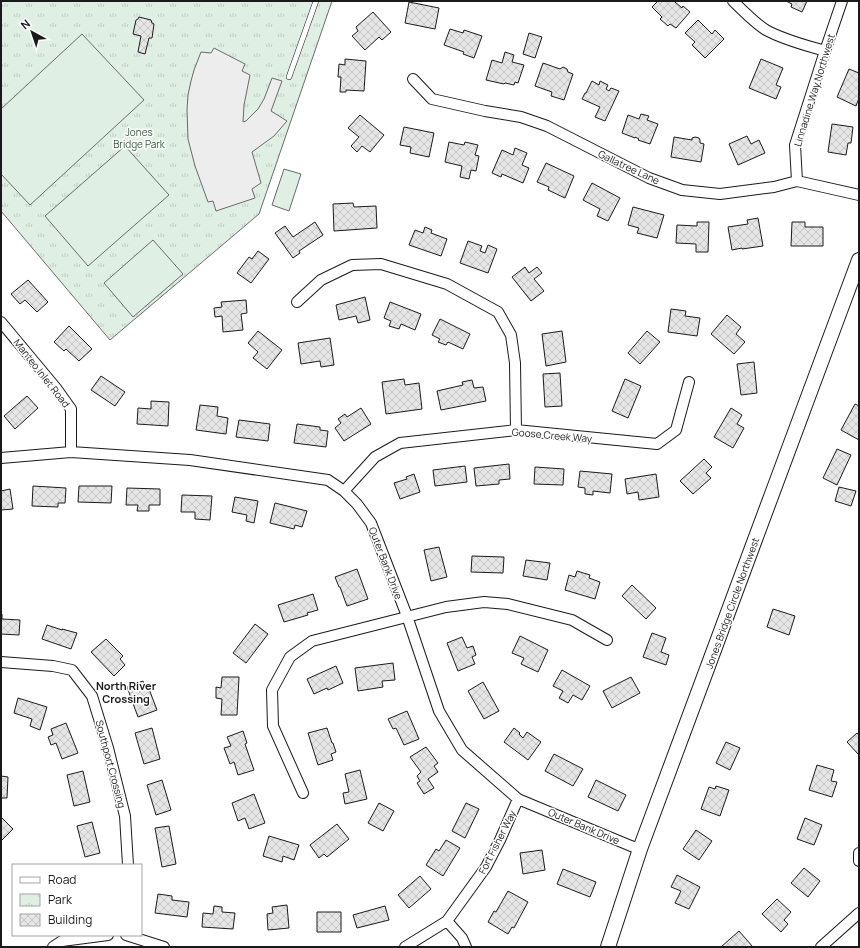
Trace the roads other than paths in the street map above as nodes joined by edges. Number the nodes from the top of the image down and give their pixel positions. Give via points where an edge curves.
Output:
1 (316, 1) edge
2 (733, 1) edge
3 (842, 1) edge
4 (825, 51) junction
5 (289, 77) dead end
6 (413, 79) dead end
7 (797, 181) junction
8 (859, 195) edge
9 (859, 260) edge
10 (297, 302) dead end
11 (1, 322) edge
12 (689, 382) dead end
13 (516, 430) junction
14 (71, 452) junction
15 (1, 458) edge
16 (344, 491) junction
17 (407, 616) junction
18 (607, 640) dead end
19 (1, 662) edge
20 (303, 793) dead end
21 (518, 799) junction
22 (640, 849) junction
23 (859, 853) edge
24 (859, 861) edge
25 (128, 864) edge
26 (859, 913) edge
27 (447, 921) junction
28 (100, 936) edge
29 (129, 936) edge
30 (53, 947) edge
31 (164, 947) edge
32 (405, 947) edge
33 (466, 947) edge
34 (608, 947) edge
35 (821, 947) edge

1 - 5 lane
2 - 4 street via 766,29 796,43
3 - 4 street, Linnadine Way Northwest
4 - 7 street, Linnadine Way Northwest via 795,145
6 - 7 street, Gallatree Lane via 432,99 521,117 547,126 649,178 682,190 720,194 774,187
7 - 8 street, Gallatree Lane
9 - 22 street, Jones Bridge Circle Northwest
10 - 13 street via 321,280 352,265 381,264 447,284 498,312 511,335 516,363
11 - 14 street, Manteo Inlet Road via 71,409
12 - 13 street, Goose Creek Way via 676,430 658,444
13 - 16 street, Goose Creek Way via 400,443 375,457
14 - 15 street, Outer Bank Drive
14 - 16 street, Outer Bank Drive via 197,461 328,480
16 - 17 street, Outer Bank Drive via 371,523
17 - 18 street via 484,602 508,604 572,620
17 - 20 street via 312,640 288,660 272,690 273,726
17 - 21 street, Outer Bank Drive via 439,711 462,750
19 - 25 street, Southport Crossing via 72,670 92,696 108,748 124,816
21 - 22 street, Outer Bank Drive
21 - 27 street, Fort Fisher Way via 486,868
22 - 34 street, Jones Bridge Circle Northwest
23 - 24 street
26 - 35 street
27 - 32 street, Fort Fisher Way
27 - 33 street via 462,938
28 - 30 street via 62,941
29 - 31 street

